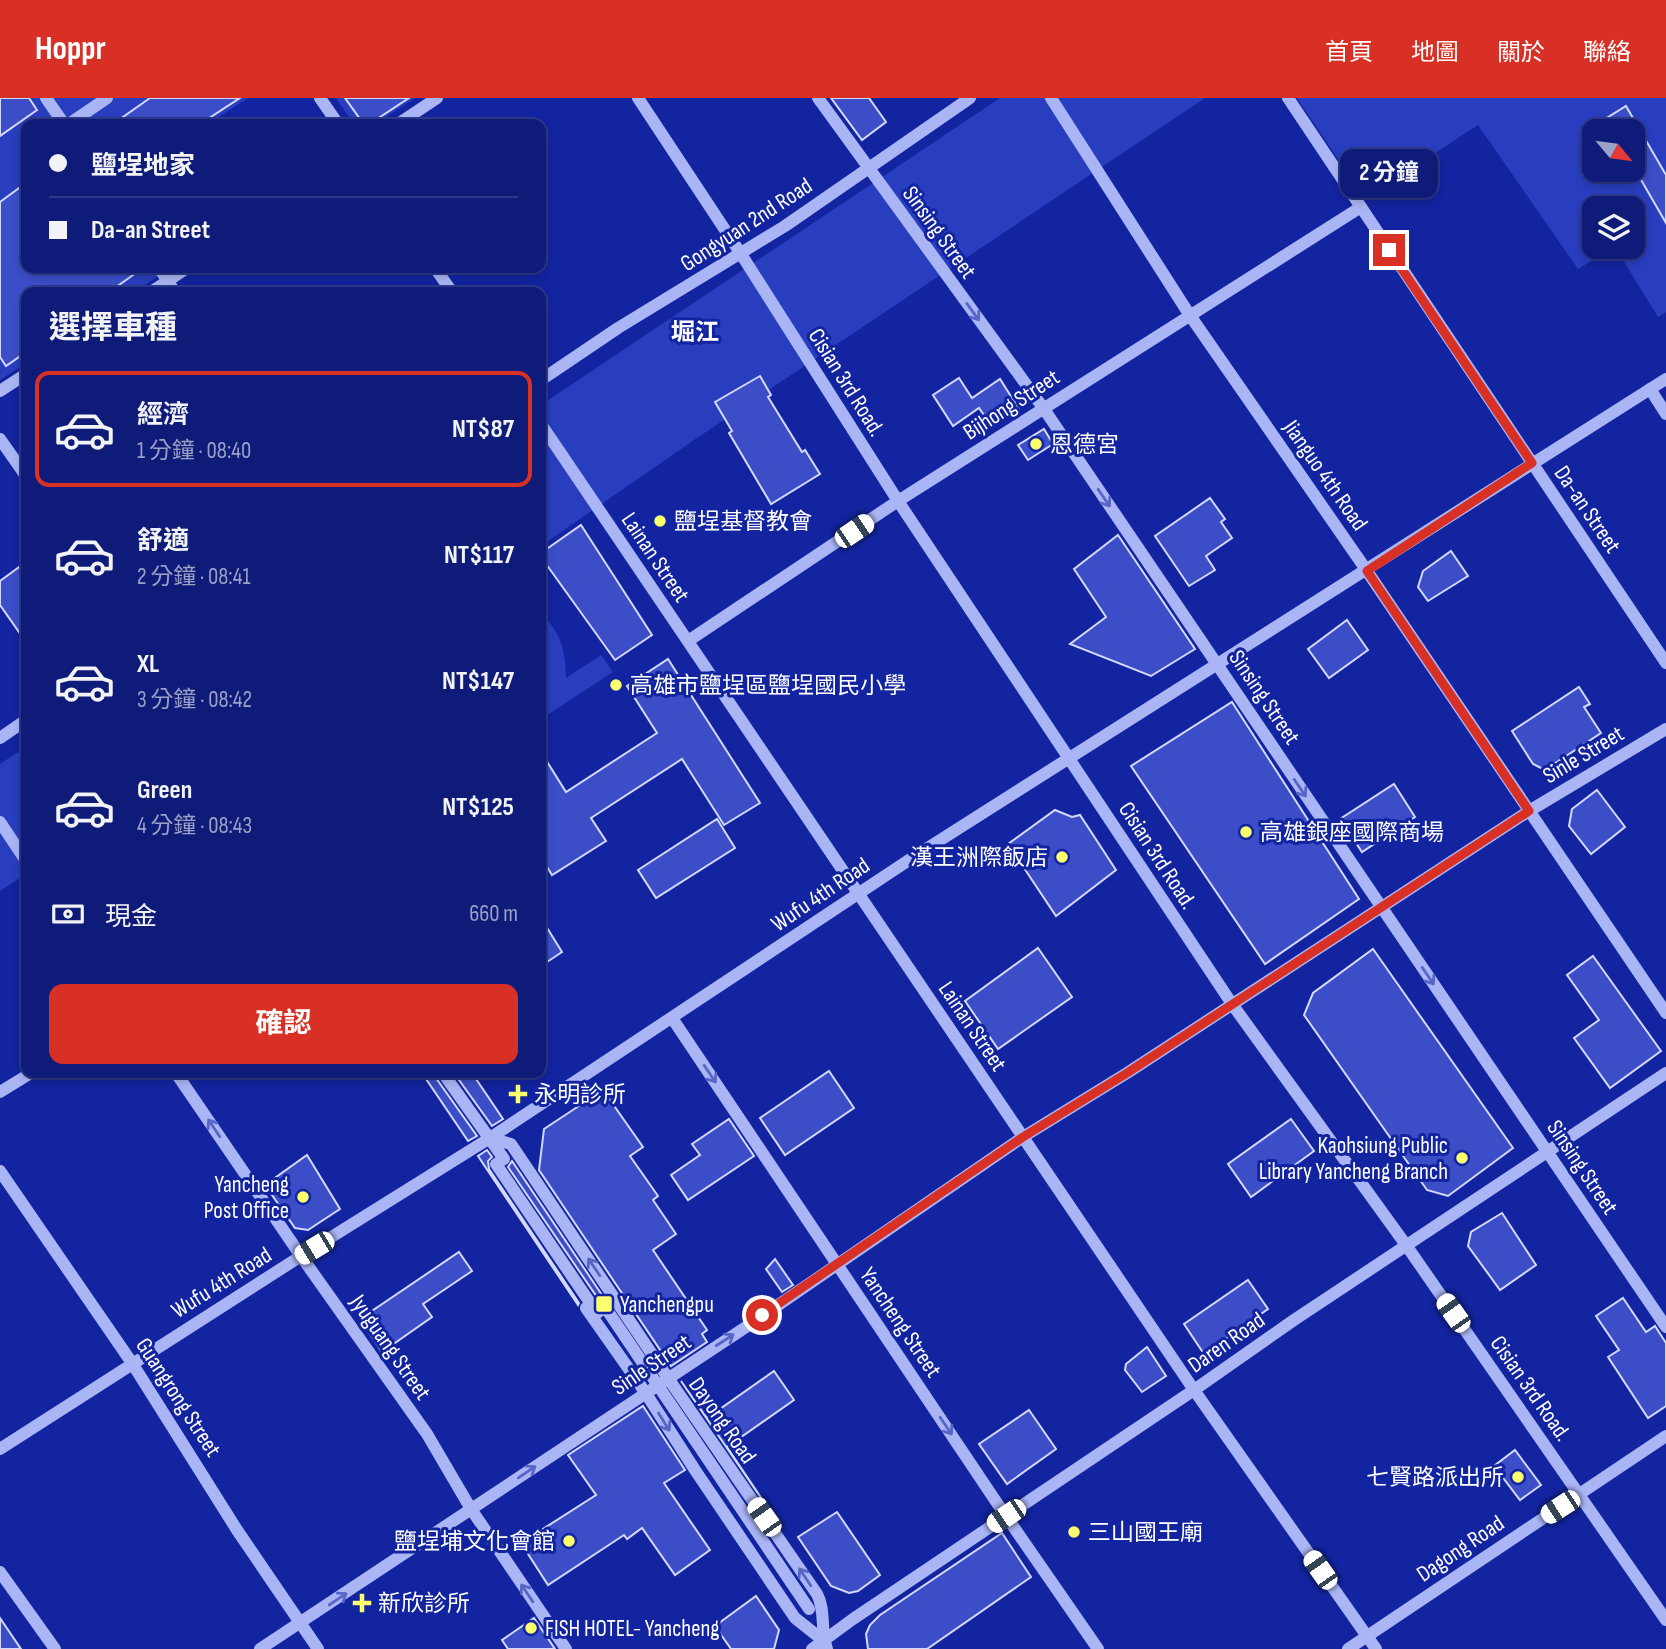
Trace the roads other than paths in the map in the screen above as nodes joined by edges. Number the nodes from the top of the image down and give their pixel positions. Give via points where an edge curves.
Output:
1 (46, 98) edge
2 (107, 98) edge
3 (320, 98) edge
4 (437, 98) edge
5 (638, 98) edge
6 (818, 98) edge
7 (970, 98) edge
8 (1051, 98) edge
9 (1288, 98) edge
10 (62, 119) edge
11 (74, 119) edge
12 (335, 119) edge
13 (406, 119) edge
14 (869, 169) junction
15 (1361, 207) junction
16 (741, 254) junction
17 (1189, 314) junction
18 (21, 377) edge
19 (546, 377) edge
20 (1666, 379) edge
21 (1650, 389) junction
22 (0, 391) edge
23 (1044, 409) junction
24 (1666, 414) edge
25 (546, 431) edge
26 (0, 439) edge
27 (1532, 463) junction
28 (21, 469) edge
29 (898, 501) junction
30 (1367, 571) junction
31 (688, 641) junction
32 (1666, 663) edge
33 (1217, 664) junction
34 (21, 723) edge
35 (1666, 729) edge
36 (0, 738) edge
37 (1069, 757) junction
38 (1529, 811) junction
39 (0, 822) edge
40 (21, 854) edge
41 (859, 894) junction
42 (1381, 907) junction
43 (1231, 1004) junction
44 (1666, 1013) edge
45 (672, 1018) junction
46 (1666, 1073) edge
47 (23, 1078) edge
48 (179, 1078) edge
49 (447, 1078) edge
50 (0, 1092) edge
51 (1023, 1137) junction
52 (490, 1138) junction
53 (1547, 1152) junction
54 (0, 1171) edge
55 (1406, 1245) junction
56 (301, 1256) junction
57 (836, 1263) junction
58 (1666, 1327) edge
59 (132, 1363) junction
60 (663, 1381) junction
61 (1194, 1390) junction
62 (645, 1392) junction
63 (1666, 1436) edge
64 (0, 1449) edge
65 (1579, 1494) junction
66 (471, 1509) junction
67 (1006, 1516) junction
68 (0, 1572) edge
69 (809, 1609) dead end
70 (1666, 1620) edge
71 (301, 1624) junction
72 (1367, 1637) junction
73 (825, 1645) edge
74 (55, 1649) edge
75 (260, 1649) edge
76 (318, 1649) edge
77 (566, 1649) edge
78 (812, 1649) edge
79 (1098, 1649) edge
80 (1348, 1649) edge
81 (1376, 1649) edge

1 - 10 street
2 - 11 street
3 - 12 street
4 - 13 street
5 - 16 street, Cisian 3rd Road.
6 - 14 street, Sinsing Street
7 - 14 street, Gongyuan 2nd Road
8 - 17 street, Jianguo 4th Road
9 - 15 street, Da-an Street
14 - 16 street, Gongyuan 2nd Road
14 -> 23 street, Sinsing Street
15 - 17 street, Bijhong Street
15 - 27 street, Da-an Street
16 - 19 street, Gongyuan 2nd Road
16 - 29 street, Cisian 3rd Road.
17 - 23 street, Bijhong Street
17 - 30 street, Jianguo 4th Road
18 - 22 street
20 - 21 street, Wufu 4th Road
21 - 24 street
21 - 27 street, Wufu 4th Road
23 - 29 street, Bijhong Street
23 -> 33 street, Sinsing Street
25 - 31 street, Lainan Street
26 - 28 street
27 - 30 street, Wufu 4th Road
27 - 32 street, Da-an Street
29 - 31 street, Bijhong Street
29 - 37 street, Cisian 3rd Road.
30 - 33 street, Wufu 4th Road
30 - 38 street, Jianguo 4th Road
31 - 41 street, Lainan Street
33 - 37 street, Wufu 4th Road
33 -> 42 street, Sinsing Street
34 - 36 street
35 - 38 street, Sinle Street
37 - 41 street, Wufu 4th Road
37 - 43 street, Cisian 3rd Road.
38 - 42 street, Sinle Street
38 - 44 street, Jianguo 4th Road
39 - 40 street
41 - 45 street, Wufu 4th Road
41 - 51 street, Lainan Street
42 - 43 street, Sinle Street
42 -> 53 street, Sinsing Street
43 - 51 street, Sinle Street
43 - 55 street, Cisian 3rd Road.
45 - 52 street, Wufu 4th Road
45 -> 57 street, Yancheng Street
46 - 53 street, Daren Road
47 - 50 street
56 -> 48 street, Jyuguang Street
49 - 52 street, Dayong Road
51 - 57 street, Sinle Street
51 - 61 street, Lainan Street
52 - 56 street, Wufu 4th Road
60 -> 52 street, Dayong Road via 511,1144
52 - 60 street via 504,1159 496,1164 597,1313 605,1307
52 - 62 street, Dayong Road via 489,1164
53 - 55 street, Daren Road
53 - 58 street, Sinsing Street
54 - 59 street, Guangrong Street
55 - 61 street, Daren Road
55 - 65 street, Cisian 3rd Road.
56 - 59 street, Wufu 4th Road
56 - 66 street, Jyuguang Street via 427,1434
60 -> 57 street, Sinle Street
57 -> 67 street, Yancheng Street
59 - 64 street, Wufu 4th Road
59 - 71 street, Guangrong Street
60 - 62 street, Sinle Street
60 - 69 street
73 -> 60 street, Dayong Road via 817,1594
61 - 67 street, Daren Road
61 - 72 street, Lainan Street
66 -> 62 street, Sinle Street
62 -> 73 street, Dayong Road via 795,1618
63 - 65 street, Dagong Road
65 - 70 street, Cisian 3rd Road.
65 - 72 street, Dagong Road
71 -> 66 street, Sinle Street
77 -> 66 street, Jyuguang Street
67 - 73 street, Daren Road
67 - 79 street, Yancheng Street
68 - 74 street
71 - 75 street, Sinle Street
71 - 76 street, Guangrong Street
72 - 80 street, Dagong Road
72 - 81 street, Lainan Street
73 - 78 street, Daren Road

